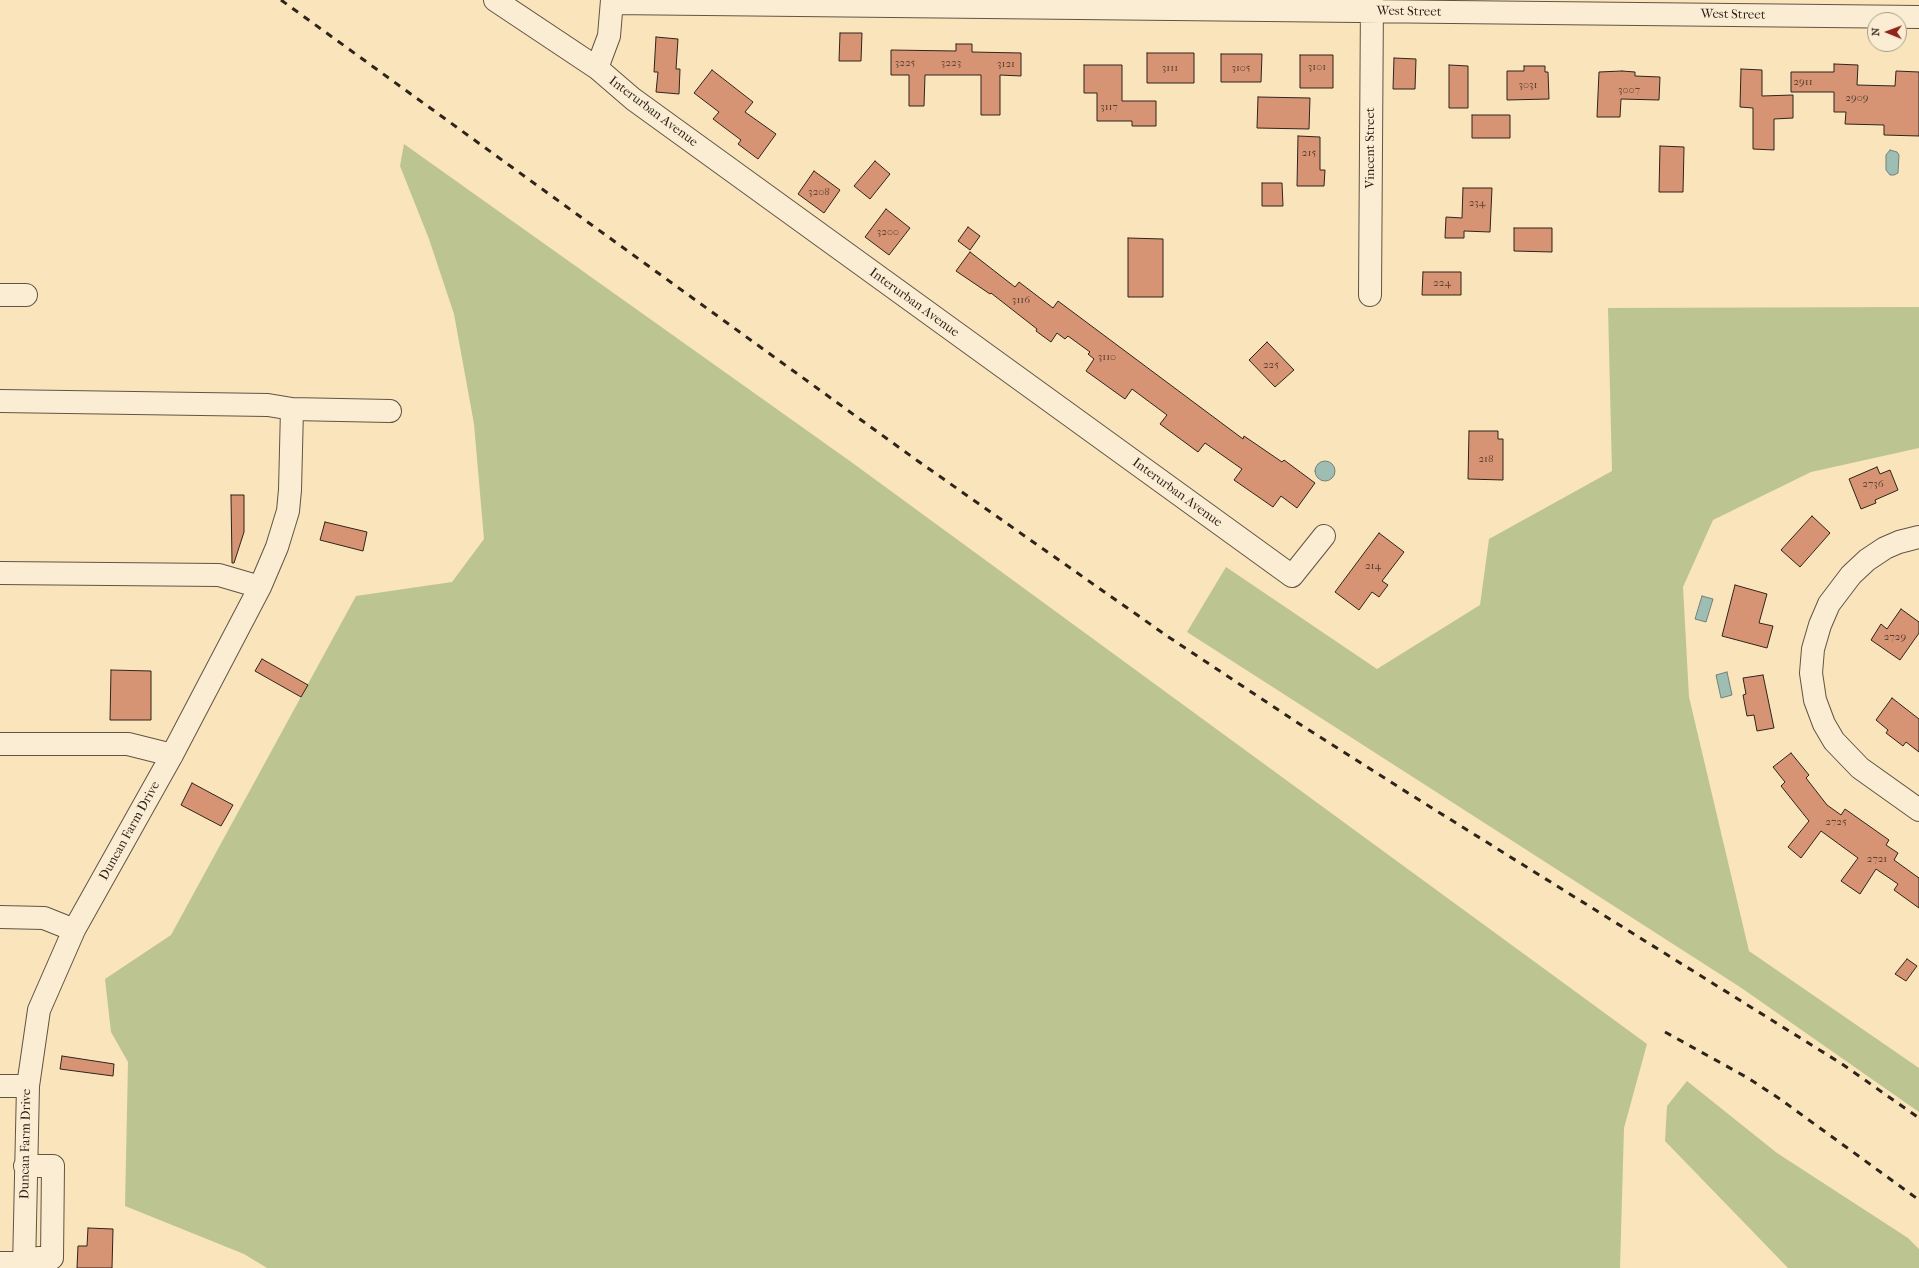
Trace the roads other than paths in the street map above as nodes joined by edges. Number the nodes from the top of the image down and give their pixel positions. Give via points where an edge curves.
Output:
1 (496, 0) edge
2 (612, 1) edge
3 (1372, 6) edge
4 (1919, 17) edge
5 (597, 68) junction
6 (0, 295) edge
7 (26, 295) dead end
8 (1370, 295) dead end
9 (0, 401) edge
10 (292, 409) junction
11 (390, 411) dead end
12 (1324, 536) dead end
13 (1919, 537) edge
14 (0, 573) edge
15 (260, 587) junction
16 (0, 744) edge
17 (172, 755) junction
18 (1919, 810) edge
19 (0, 917) edge
20 (74, 930) junction
21 (0, 1086) edge
22 (28, 1086) junction
23 (25, 1166) junction
24 (0, 1262) edge
25 (54, 1263) edge
26 (24, 1265) edge

1 - 5 street, Interurban Avenue
2 - 3 street, West Street
2 - 5 street via 609,36
3 - 4 street, West Street
3 - 8 street, Vincent Street
5 - 12 street, Interurban Avenue via 633,99 1292,576
6 - 7 street
9 - 10 street via 268,405
10 - 11 street
10 - 15 street, Duncan Farm Drive via 288,511 277,547
13 - 18 street via 1899,542 1867,560 1851,575 1830,604 1820,625 1813,649 1811,673 1815,700 1824,724 1845,754 1860,768
14 - 15 street via 219,575
15 - 17 street, Duncan Farm Drive
16 - 17 street via 128,744
17 - 20 street, Duncan Farm Drive
19 - 20 street via 44,918
20 - 22 street, Duncan Farm Drive via 39,1010
21 - 22 street
22 - 23 street, Duncan Farm Drive
23 - 25 street via 53,1166
23 - 26 street, Duncan Farm Drive
24 - 26 street
25 - 26 street via 38,1258

